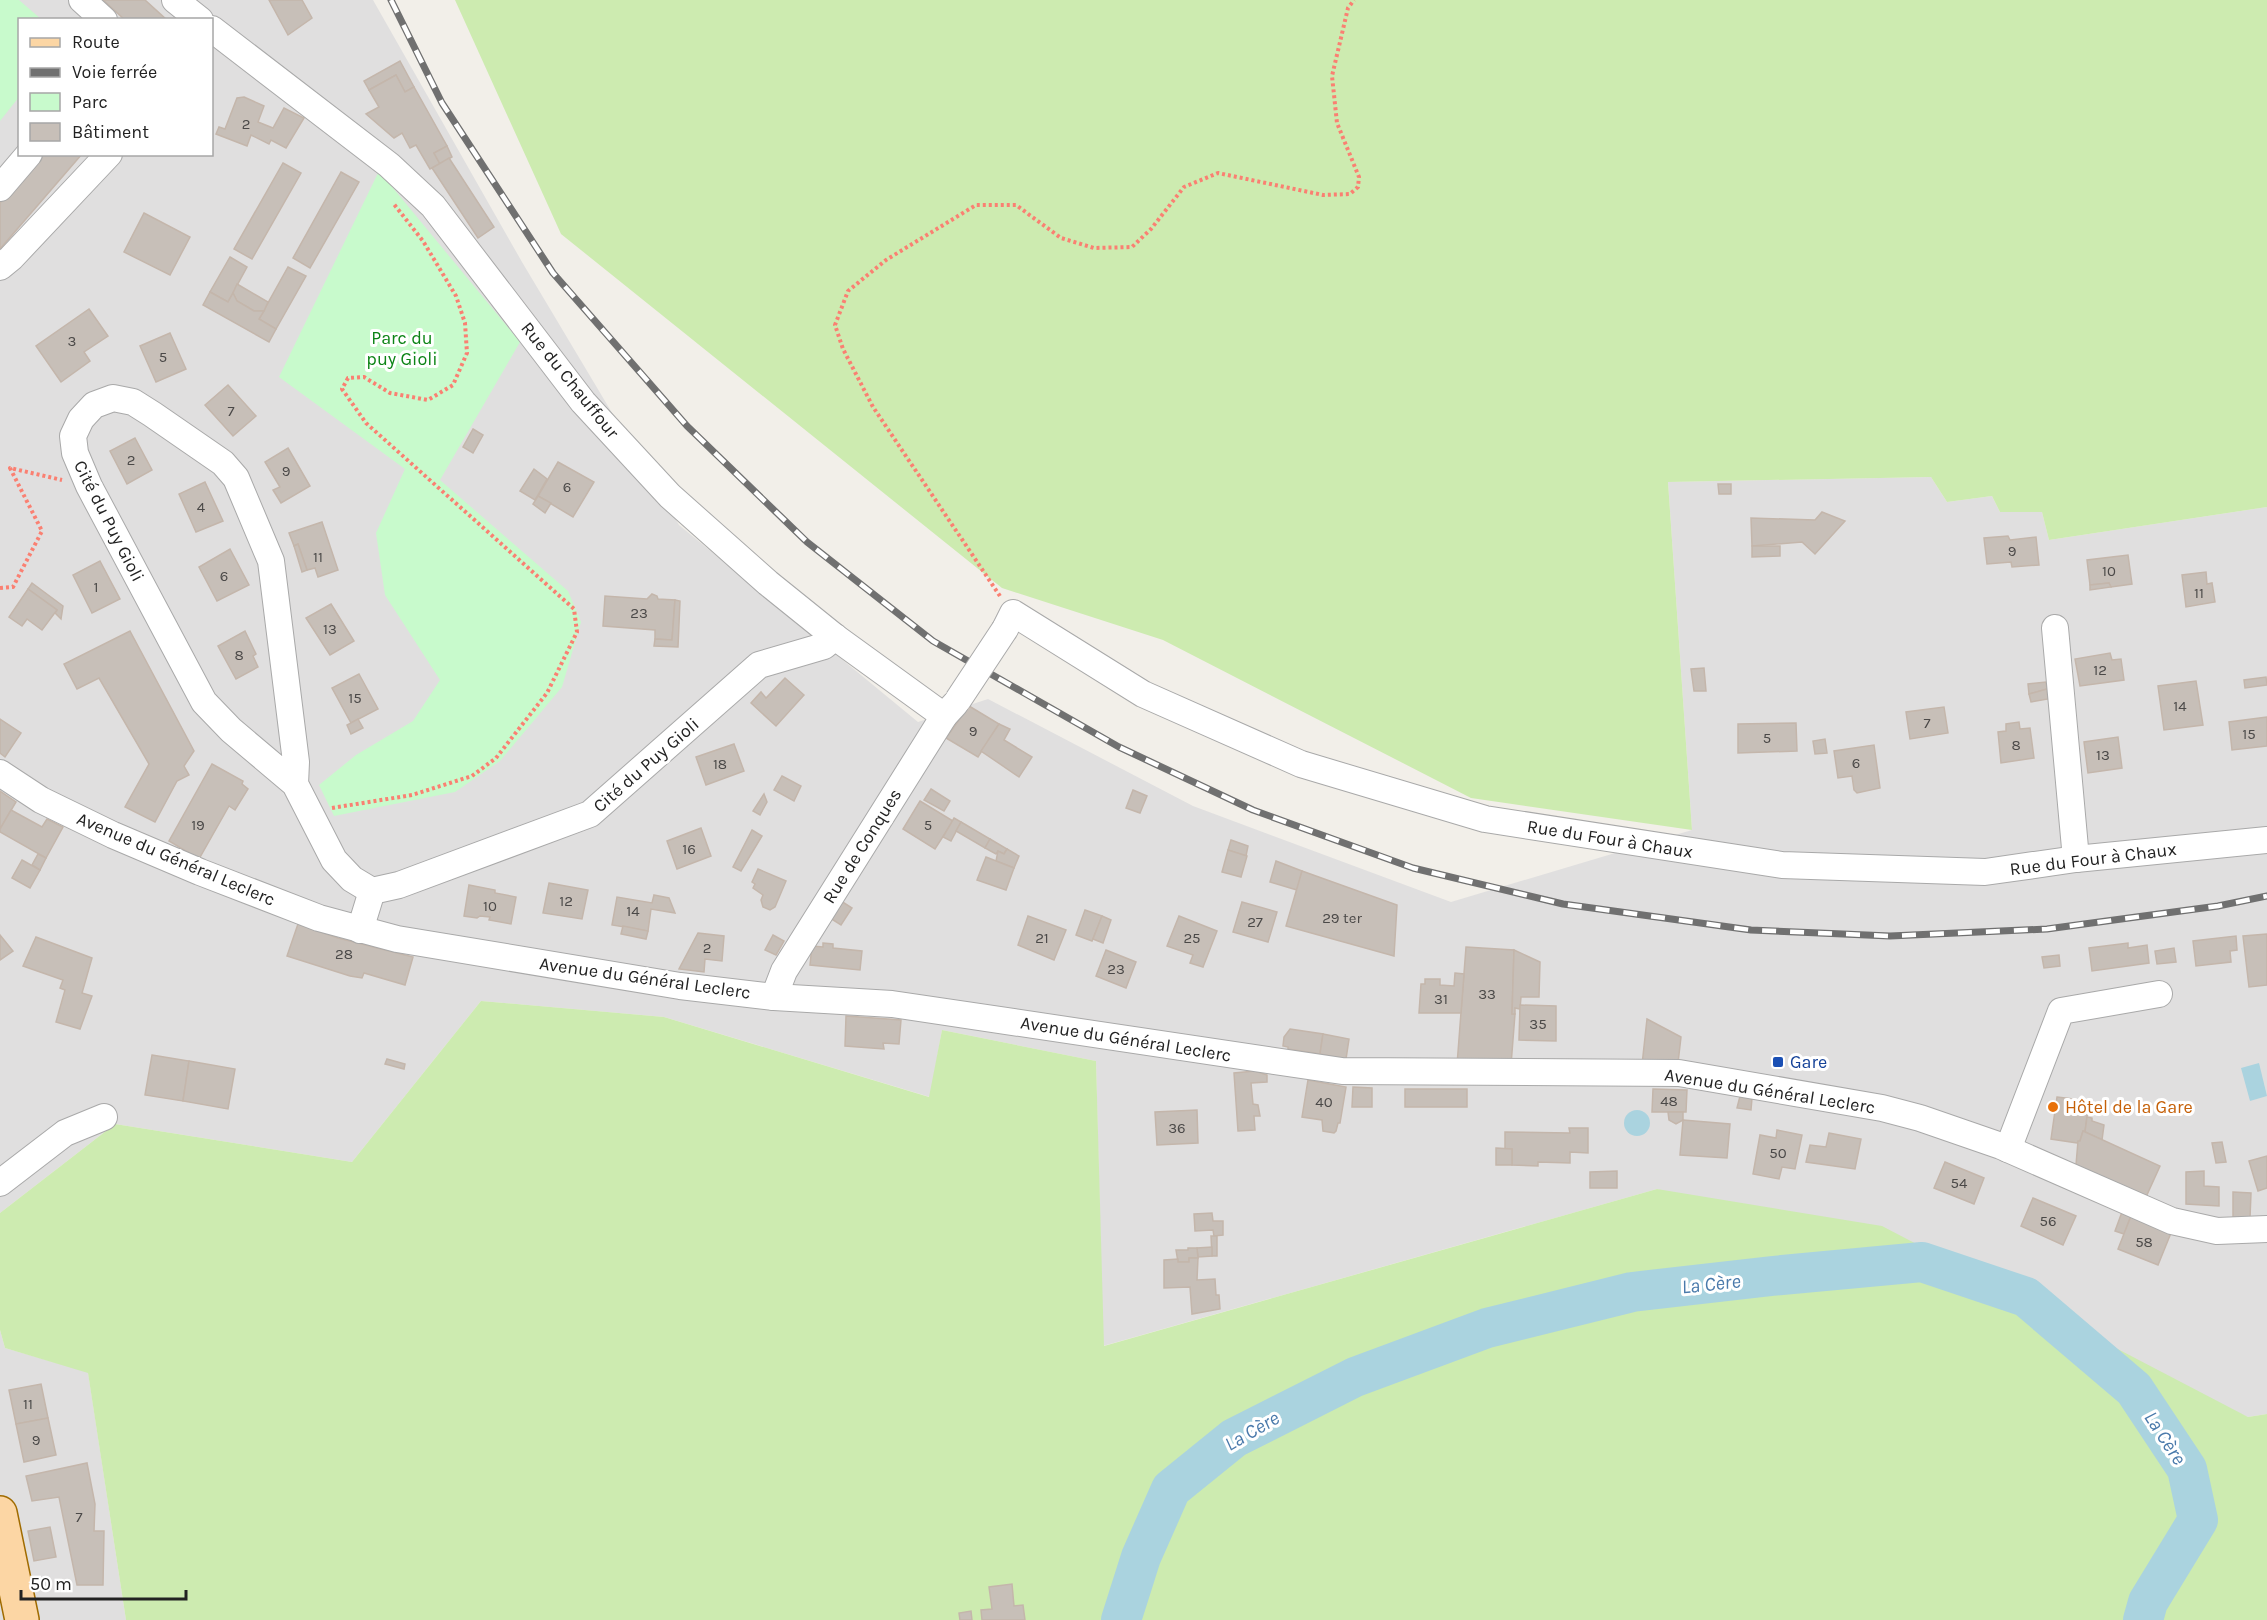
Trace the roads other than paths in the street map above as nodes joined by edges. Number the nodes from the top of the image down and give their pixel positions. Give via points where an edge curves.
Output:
1 (82, 0) edge
2 (175, 0) edge
3 (102, 18) edge
4 (198, 18) edge
5 (213, 30) edge
6 (27, 156) edge
7 (107, 156) edge
8 (0, 188) edge
9 (0, 267) edge
10 (1009, 621) joint
11 (2055, 628) dead end
12 (836, 637) junction
13 (951, 708) junction
14 (0, 773) edge
15 (295, 784) junction
16 (2267, 840) edge
17 (2076, 859) junction
18 (372, 891) junction
19 (360, 930) junction
20 (2159, 994) dead end
21 (774, 997) junction
22 (104, 1117) dead end
23 (2008, 1149) junction
24 (0, 1183) edge
25 (2267, 1229) edge
26 (0, 1513) edge
27 (22, 1620) edge

1 - 3 street
2 - 4 street
5 - 12 street, Rue du Chauffour via 388,165 433,206 583,402 670,496
6 - 8 street
7 - 9 street
10 - 13 street, Rue de Conques, bridge
10 - 17 street, Rue du Four à Chaux via 1143,694 1301,764 1485,819 1782,865 1985,872
11 - 17 street
12 - 13 street, Rue du Chauffour
12 - 18 street, Cité du Puy Gioli via 824,646 759,665 590,814 399,885
13 - 21 street, Rue de Conques via 784,971
14 - 19 street, Avenue du Général Leclerc via 41,800 200,873
15 - 15 street, Cité du Puy Gioli via 204,702 89,486 75,453 74,435 81,419 94,405 113,398 133,402 223,463 236,478 272,561 296,762
15 - 18 street, Cité du Puy Gioli via 333,860 352,879
16 - 17 street, Rue du Four à Chaux
18 - 19 street
19 - 21 street, Avenue du Général Leclerc via 680,986
20 - 23 street via 2061,1011
21 - 23 street, Avenue du Général Leclerc via 892,1004 1342,1071 1679,1073 1882,1108
22 - 24 street via 65,1133
23 - 25 street, Avenue du Général Leclerc via 2172,1221 2217,1232
26 - 27 main road

